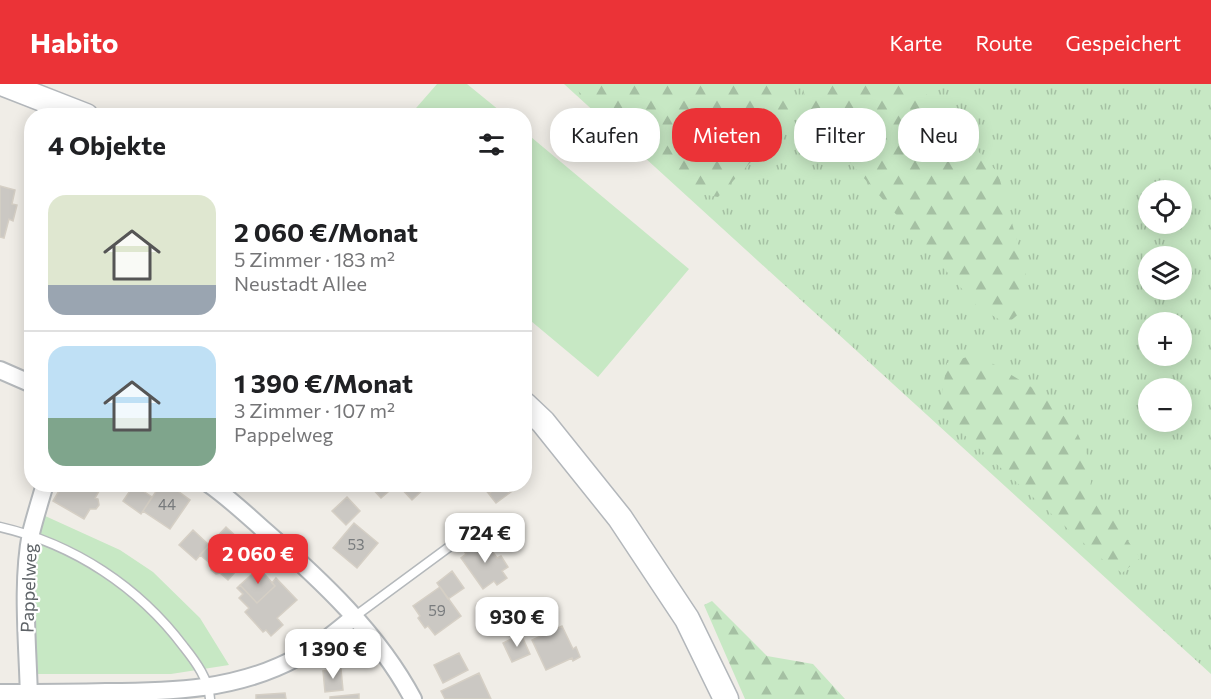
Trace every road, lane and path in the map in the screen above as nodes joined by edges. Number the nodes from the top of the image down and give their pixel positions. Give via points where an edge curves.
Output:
1 (4, 84) edge
2 (66, 108) edge
3 (0, 370) edge
4 (24, 380) edge
5 (532, 412) edge
6 (43, 492) edge
7 (224, 492) edge
8 (0, 527) edge
9 (31, 535) junction
10 (449, 547) dead end
11 (354, 616) junction
12 (0, 693) edge
13 (210, 693) edge
14 (29, 696) edge
15 (413, 699) edge
16 (726, 699) edge

1 - 2 street
3 - 4 street
5 - 16 street via 620,518 687,619
6 - 9 street, Pappelweg
7 - 11 street
8 - 9 lane
9 - 13 lane via 87,560 136,594 166,623 192,657
9 - 14 street, Pappelweg via 27,583
10 - 11 lane
11 - 13 street via 297,658
11 - 15 street via 384,650
12 - 14 street
13 - 14 street

